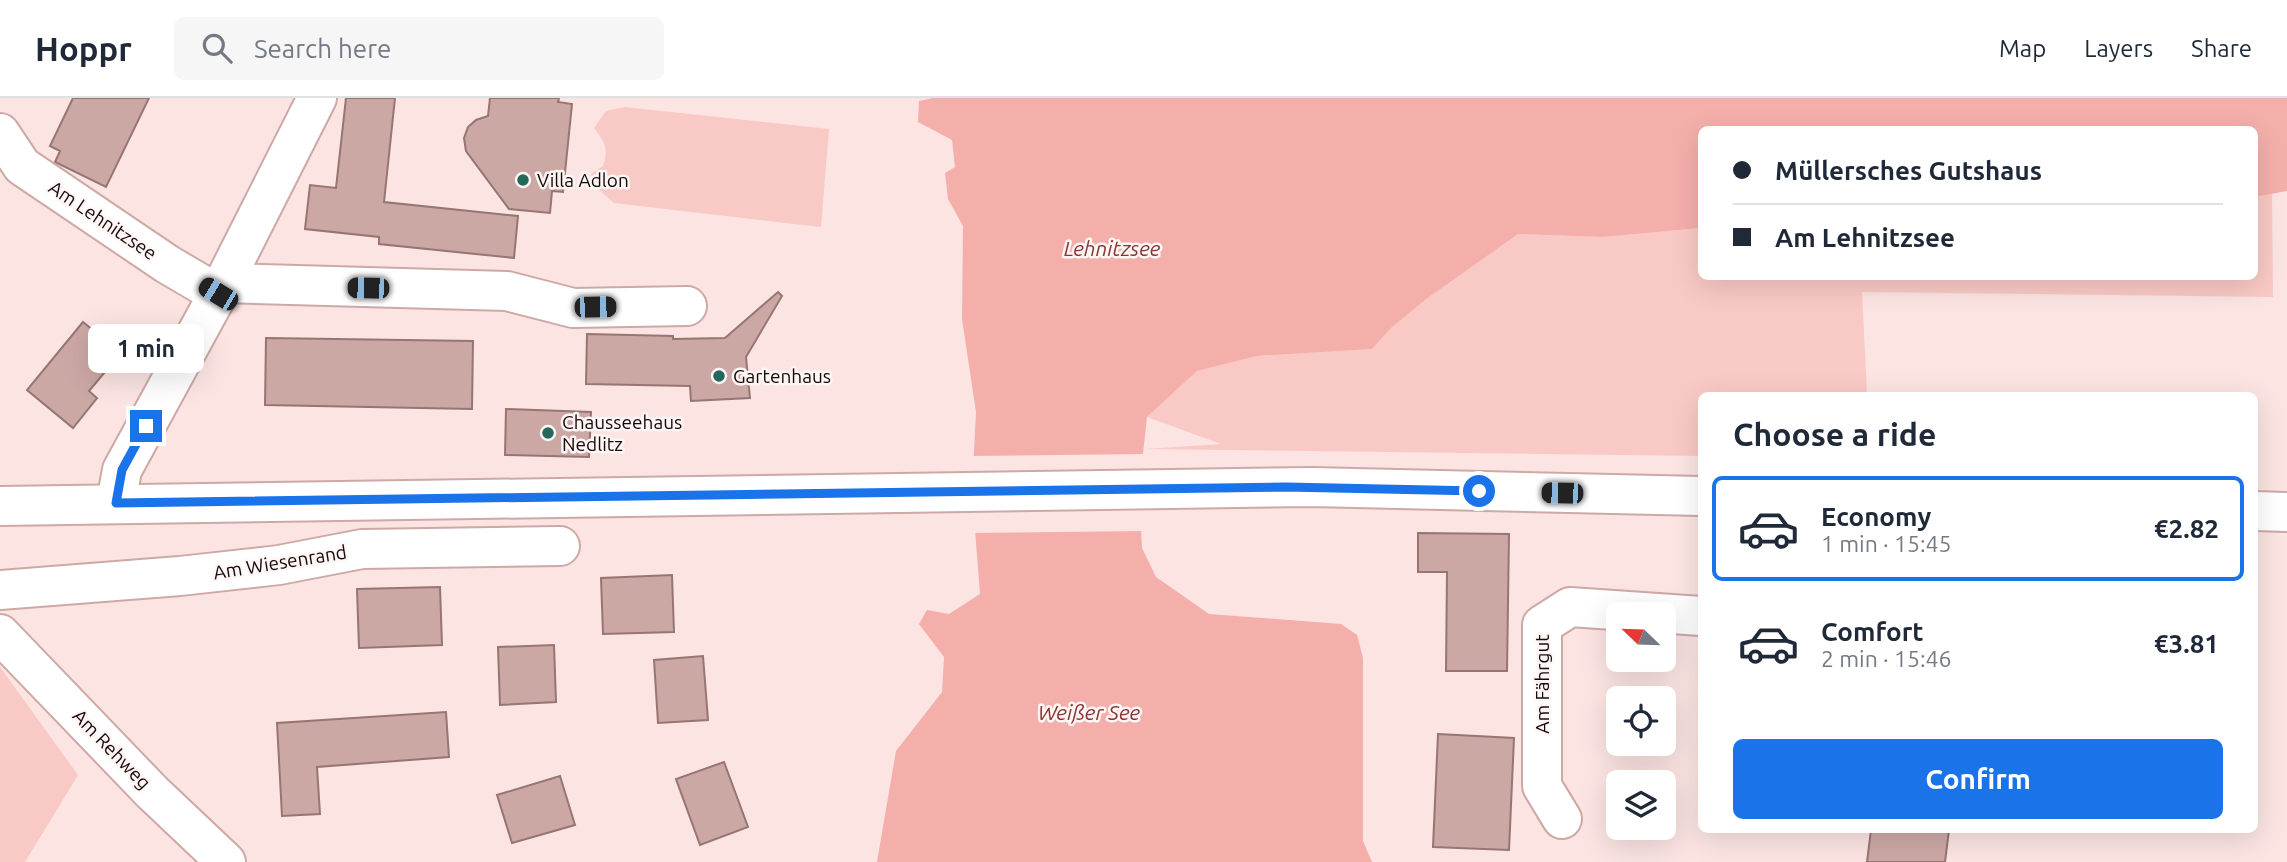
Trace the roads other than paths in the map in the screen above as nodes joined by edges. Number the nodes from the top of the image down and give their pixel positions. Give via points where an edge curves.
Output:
1 (317, 98) edge
2 (0, 134) edge
3 (221, 288) junction
4 (687, 306) dead end
5 (1698, 496) edge
6 (116, 503) junction
7 (0, 506) edge
8 (2258, 511) edge
9 (2287, 512) edge
10 (560, 546) dead end
11 (0, 590) edge
12 (1698, 616) edge
13 (0, 634) edge
14 (1562, 818) dead end
15 (226, 862) edge

1 - 3 main road
2 - 3 main road, Am Lehnitzsee via 22,166 167,264
3 - 4 main road via 507,291 573,308
3 - 6 main road via 122,470
5 - 6 main road via 1312,487
6 - 7 main road
8 - 9 main road
10 - 11 main road, Am Wiesenrand via 362,549 193,575
12 - 14 main road, Am Fährgut via 1570,607 1542,625 1542,786
13 - 15 main road, Am Rehweg

